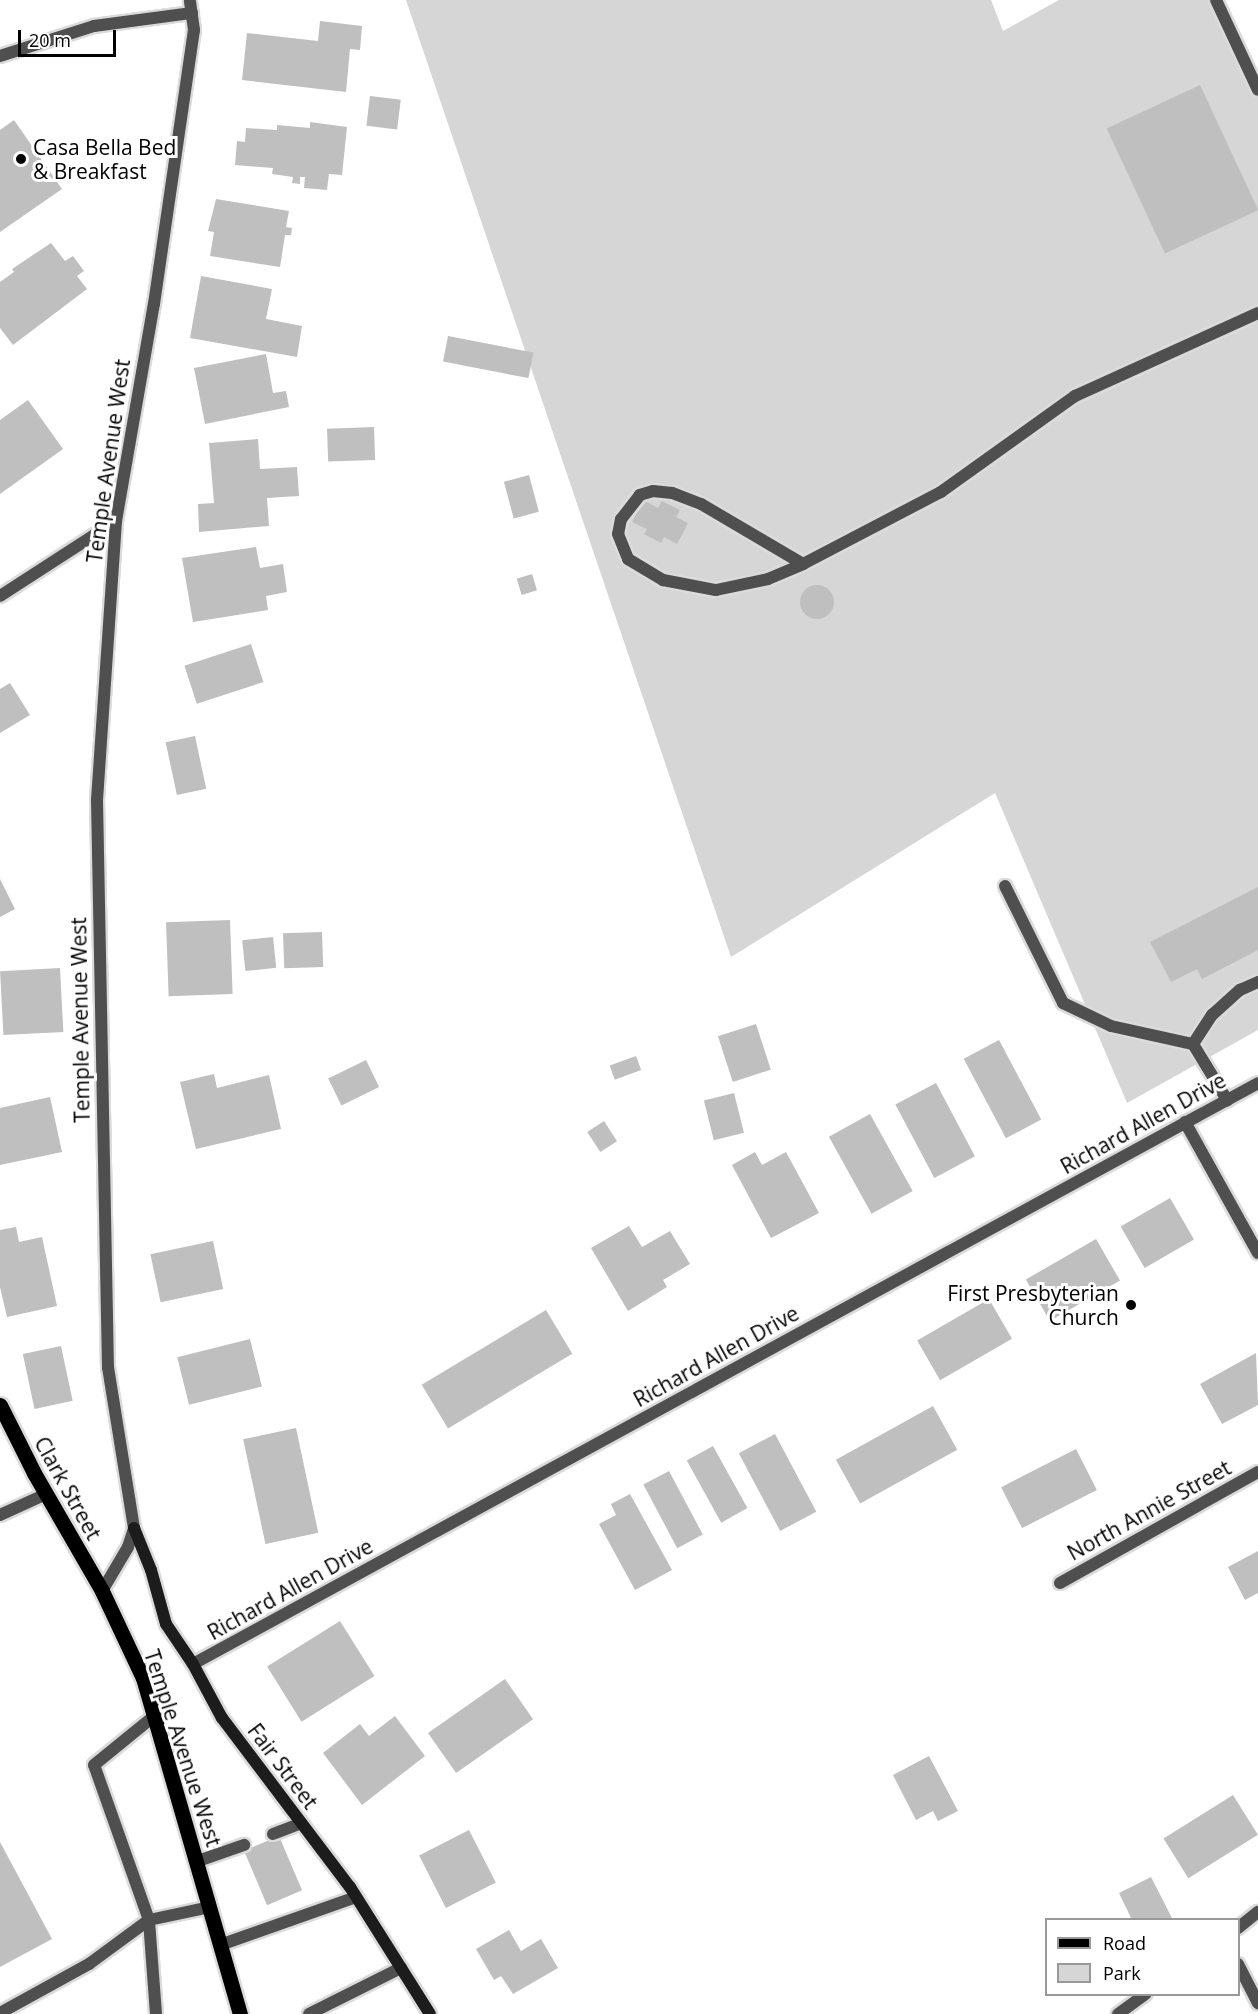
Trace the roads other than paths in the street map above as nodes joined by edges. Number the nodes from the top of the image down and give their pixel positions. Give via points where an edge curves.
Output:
1 (190, 0) edge
2 (1216, 0) edge
3 (192, 13) junction
4 (0, 56) edge
5 (1258, 90) edge
6 (1258, 314) edge
7 (116, 520) junction
8 (803, 564) junction
9 (0, 596) edge
10 (1005, 886) dead end
11 (1258, 982) edge
12 (1193, 1044) junction
13 (1258, 1083) edge
14 (1227, 1100) junction
15 (1185, 1122) junction
16 (1258, 1253) edge
17 (0, 1405) edge
18 (1258, 1472) edge
19 (46, 1494) junction
20 (0, 1515) edge
21 (134, 1528) junction
22 (1060, 1583) dead end
23 (102, 1591) junction
24 (193, 1664) junction
25 (154, 1716) junction
26 (301, 1823) junction
27 (273, 1834) dead end
28 (244, 1845) dead end
29 (198, 1862) junction
30 (356, 1897) junction
31 (210, 1907) junction
32 (1258, 1912) edge
33 (149, 1920) junction
34 (1240, 1927) edge
35 (220, 1945) junction
36 (1240, 1966) edge
37 (401, 1968) junction
38 (1145, 1996) edge
39 (1258, 2003) edge
40 (0, 2013) edge
41 (156, 2014) edge
42 (240, 2014) edge
43 (309, 2014) edge
44 (430, 2014) edge
45 (1118, 2014) edge

1 - 3 street, Temple Avenue West
2 - 5 street
3 - 4 street via 94,26
3 - 7 street, Temple Avenue West via 194,30 154,304
6 - 8 street via 1075,396 941,492
7 - 9 street
7 - 21 street, Temple Avenue West via 97,800 104,1232 108,1368
8 - 8 street via 750,585 701,588 663,580 637,567 621,549 621,519 640,495 653,491 672,493 701,504
10 - 12 street via 1063,1003 1111,1026
11 - 12 street via 1240,990 1212,1015
12 - 14 street
13 - 14 street, Richard Allen Drive
14 - 15 street, Richard Allen Drive
15 - 16 street
15 - 24 street, Richard Allen Drive
17 - 19 main road, Clark Street
18 - 22 street, North Annie Street
19 - 20 street
19 - 23 main road, Clark Street
21 - 23 street via 128,1547
21 - 24 street, Fair Street via 166,1624
23 - 25 main road, Temple Avenue West via 143,1678
24 - 26 street, Fair Street via 222,1718
25 - 29 main road, Temple Avenue West
25 - 33 street via 94,1765
26 - 27 street
26 - 30 street, Fair Street
28 - 29 street
29 - 31 main road, Temple Avenue West
30 - 35 street
30 - 37 street, Fair Street
31 - 33 street
31 - 35 main road, Temple Avenue West
32 - 34 street
33 - 40 street via 89,1964
33 - 41 street
35 - 42 main road, Temple Avenue West
36 - 39 street
37 - 43 street
37 - 44 street, Fair Street
38 - 45 street

